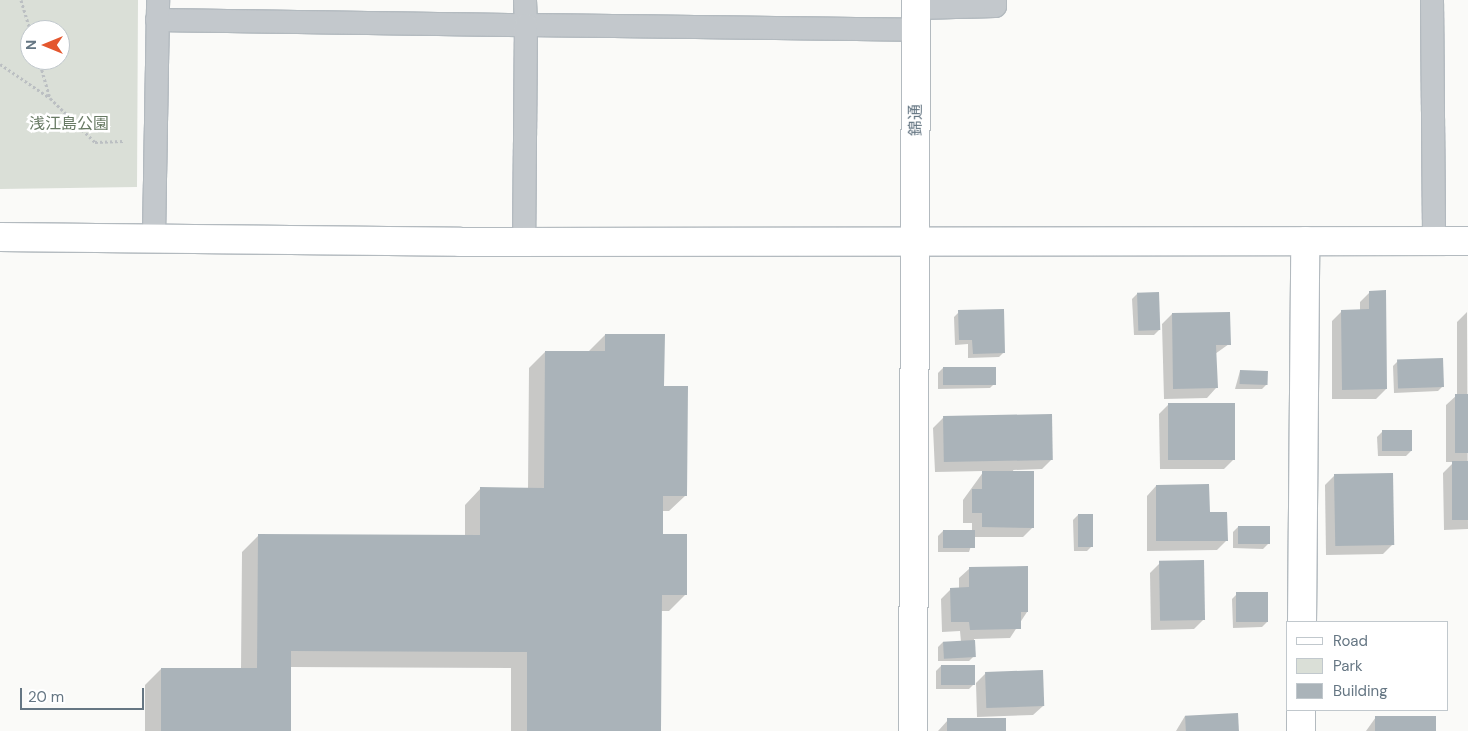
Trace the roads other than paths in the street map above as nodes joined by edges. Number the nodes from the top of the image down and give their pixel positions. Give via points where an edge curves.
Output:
1 (525, 0) edge
2 (995, 0) edge
3 (1432, 0) edge
4 (158, 10) edge
5 (916, 13) edge
6 (526, 25) junction
7 (0, 237) edge
8 (154, 237) junction
9 (917, 239) junction
10 (524, 240) junction
11 (1305, 241) junction
12 (1434, 241) junction
13 (1468, 241) edge
14 (1302, 621) edge
15 (1301, 711) edge
16 (913, 731) edge
17 (1301, 731) edge

1 - 6 lane
2 - 5 lane via 996,6
3 - 12 lane
4 - 6 lane
4 - 8 lane
5 - 6 lane
5 - 9 street, 錦通
6 - 10 lane
7 - 8 street
8 - 10 street
9 - 10 street
9 - 11 street
9 - 16 street, 錦通
11 - 12 street
11 - 14 street
12 - 13 street
15 - 17 street

